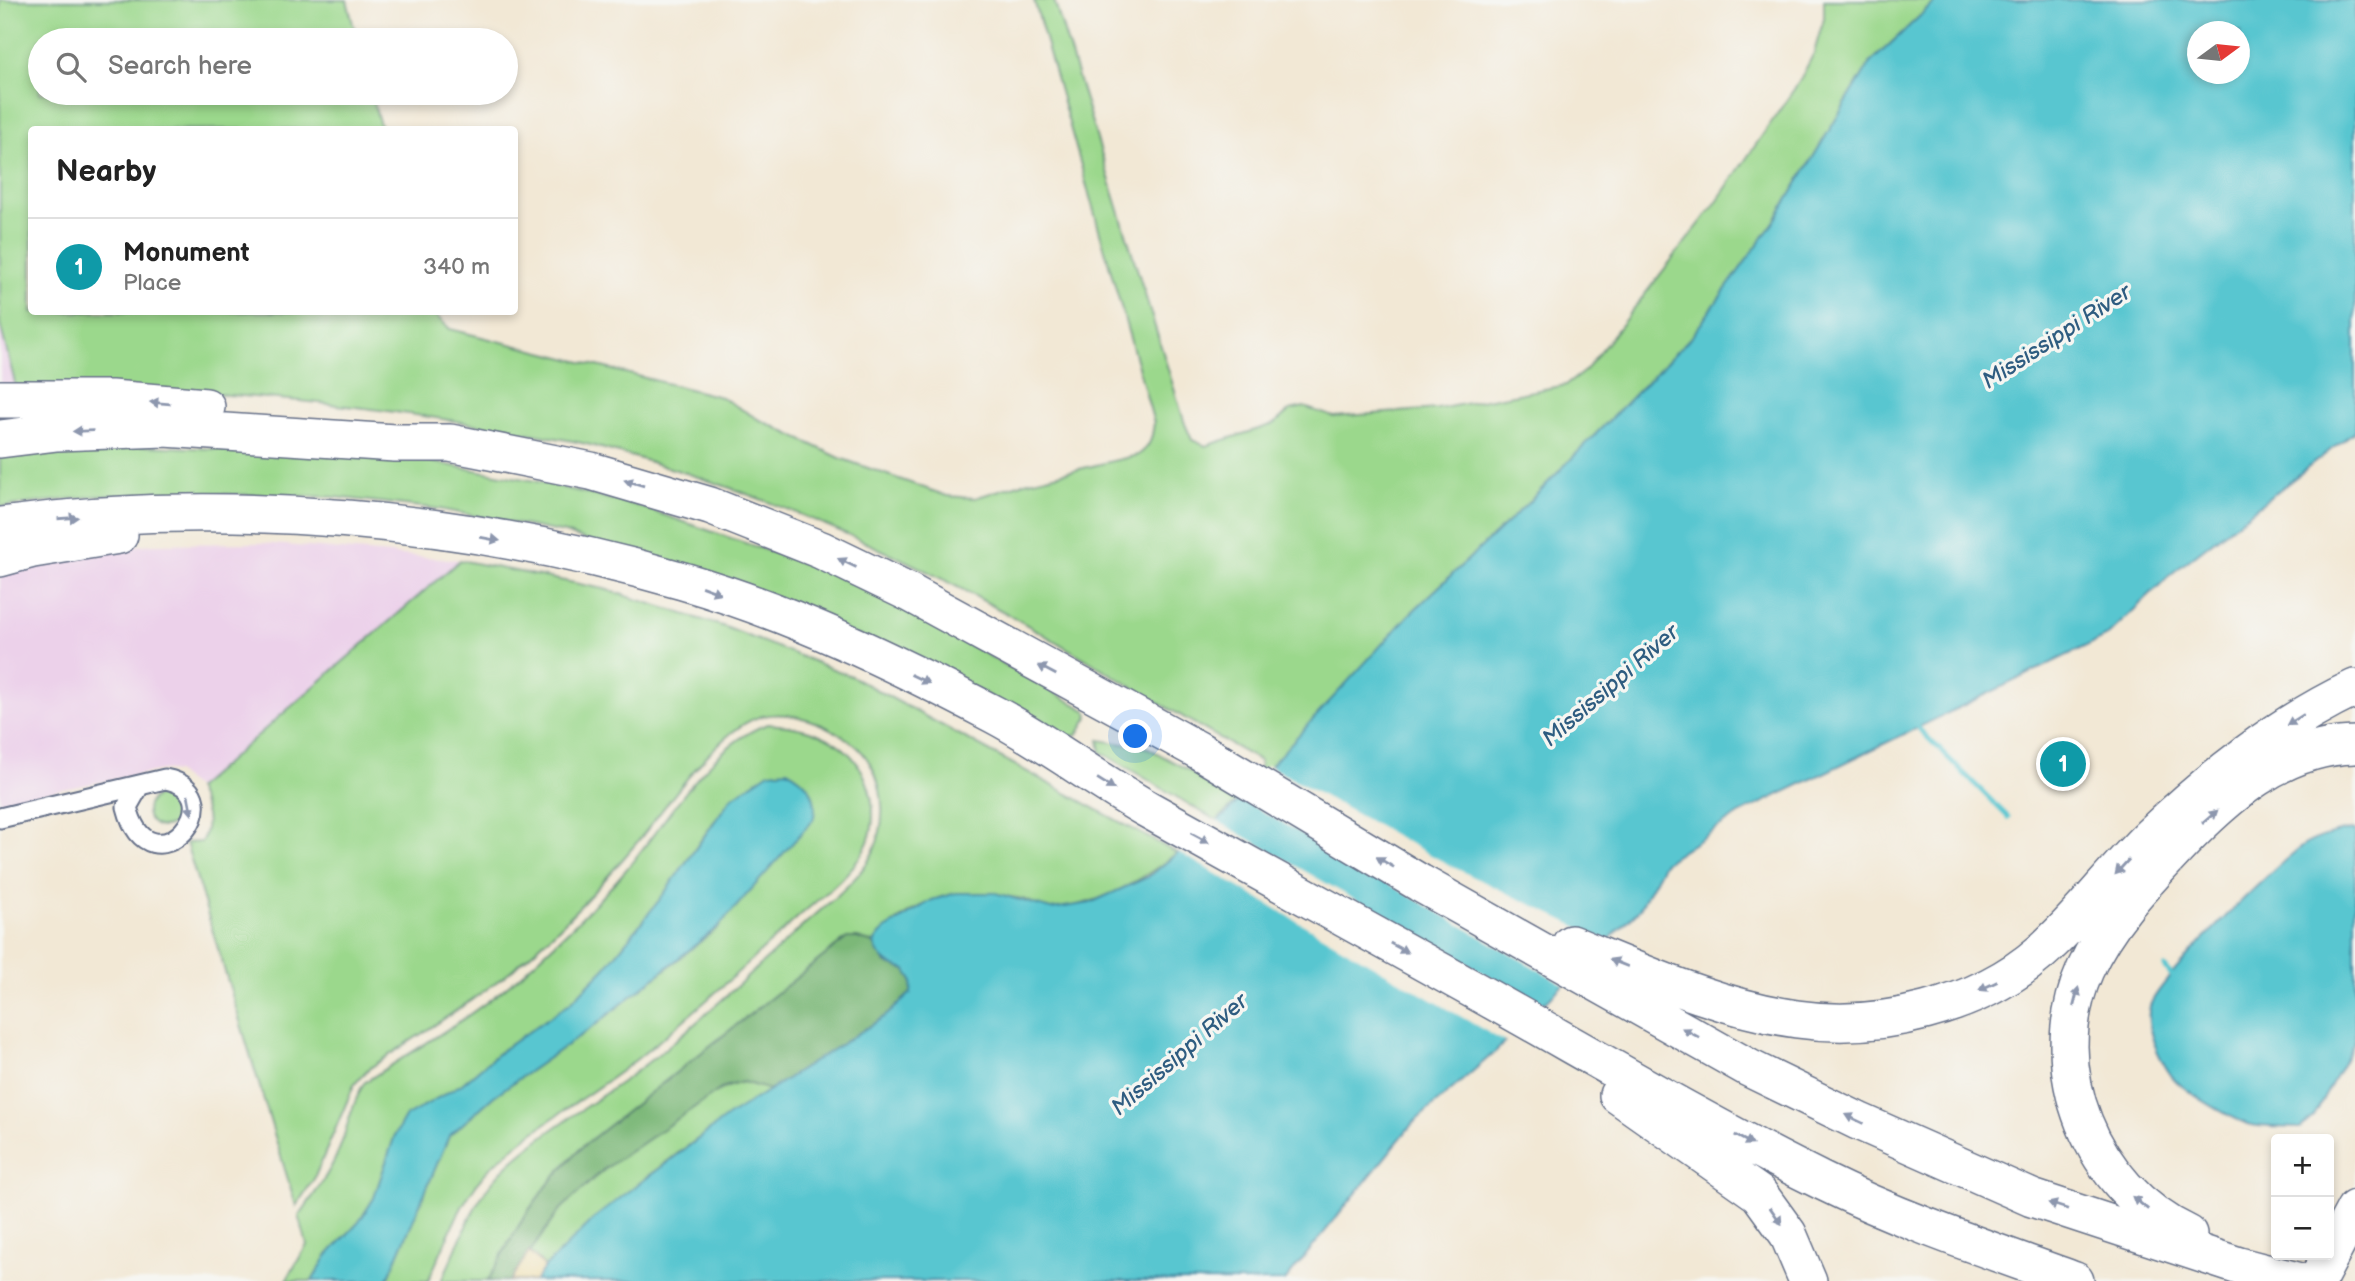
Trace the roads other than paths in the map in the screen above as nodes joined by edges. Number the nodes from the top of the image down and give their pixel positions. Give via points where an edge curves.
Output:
1 (0, 399) edge
2 (0, 439) edge
3 (395, 443) junction
4 (0, 526) edge
5 (443, 531) junction
6 (0, 558) edge
7 (2355, 688) edge
8 (2355, 745) edge
9 (139, 786) dead end
10 (0, 818) edge
11 (1420, 883) junction
12 (1674, 1119) junction
13 (2355, 1209) edge
14 (2239, 1266) junction
15 (1808, 1281) edge
16 (2075, 1281) edge
17 (2297, 1281) edge
18 (2317, 1281) edge

3 -> 1 highway via 334,421 111,399
3 -> 2 highway via 165,428
11 -> 3 highway via 1198,750 910,593 821,550 710,506 578,468 450,443
4 -> 5 highway via 63,517 184,513 310,516
5 - 6 highway via 275,526 138,533
5 -> 12 highway via 574,554 686,581 877,657 998,717 1140,805 1467,986
7 -> 11 highway via 2299,718 2226,768 2147,839 2043,951 2002,980 1942,1006 1904,1016 1840,1022 1776,1016 1649,975
14 -> 8 highway via 2149,1209 2111,1174 2097,1153 2071,1079 2070,1028 2075,999 2084,972 2113,922 2203,823 2285,760 2308,751
9 - 10 street
14 -> 11 highway via 2032,1198 1916,1148 1749,1068
12 -> 15 highway via 1759,1194 1788,1234
12 -> 16 highway via 1935,1229
13 - 18 highway
14 - 17 highway

